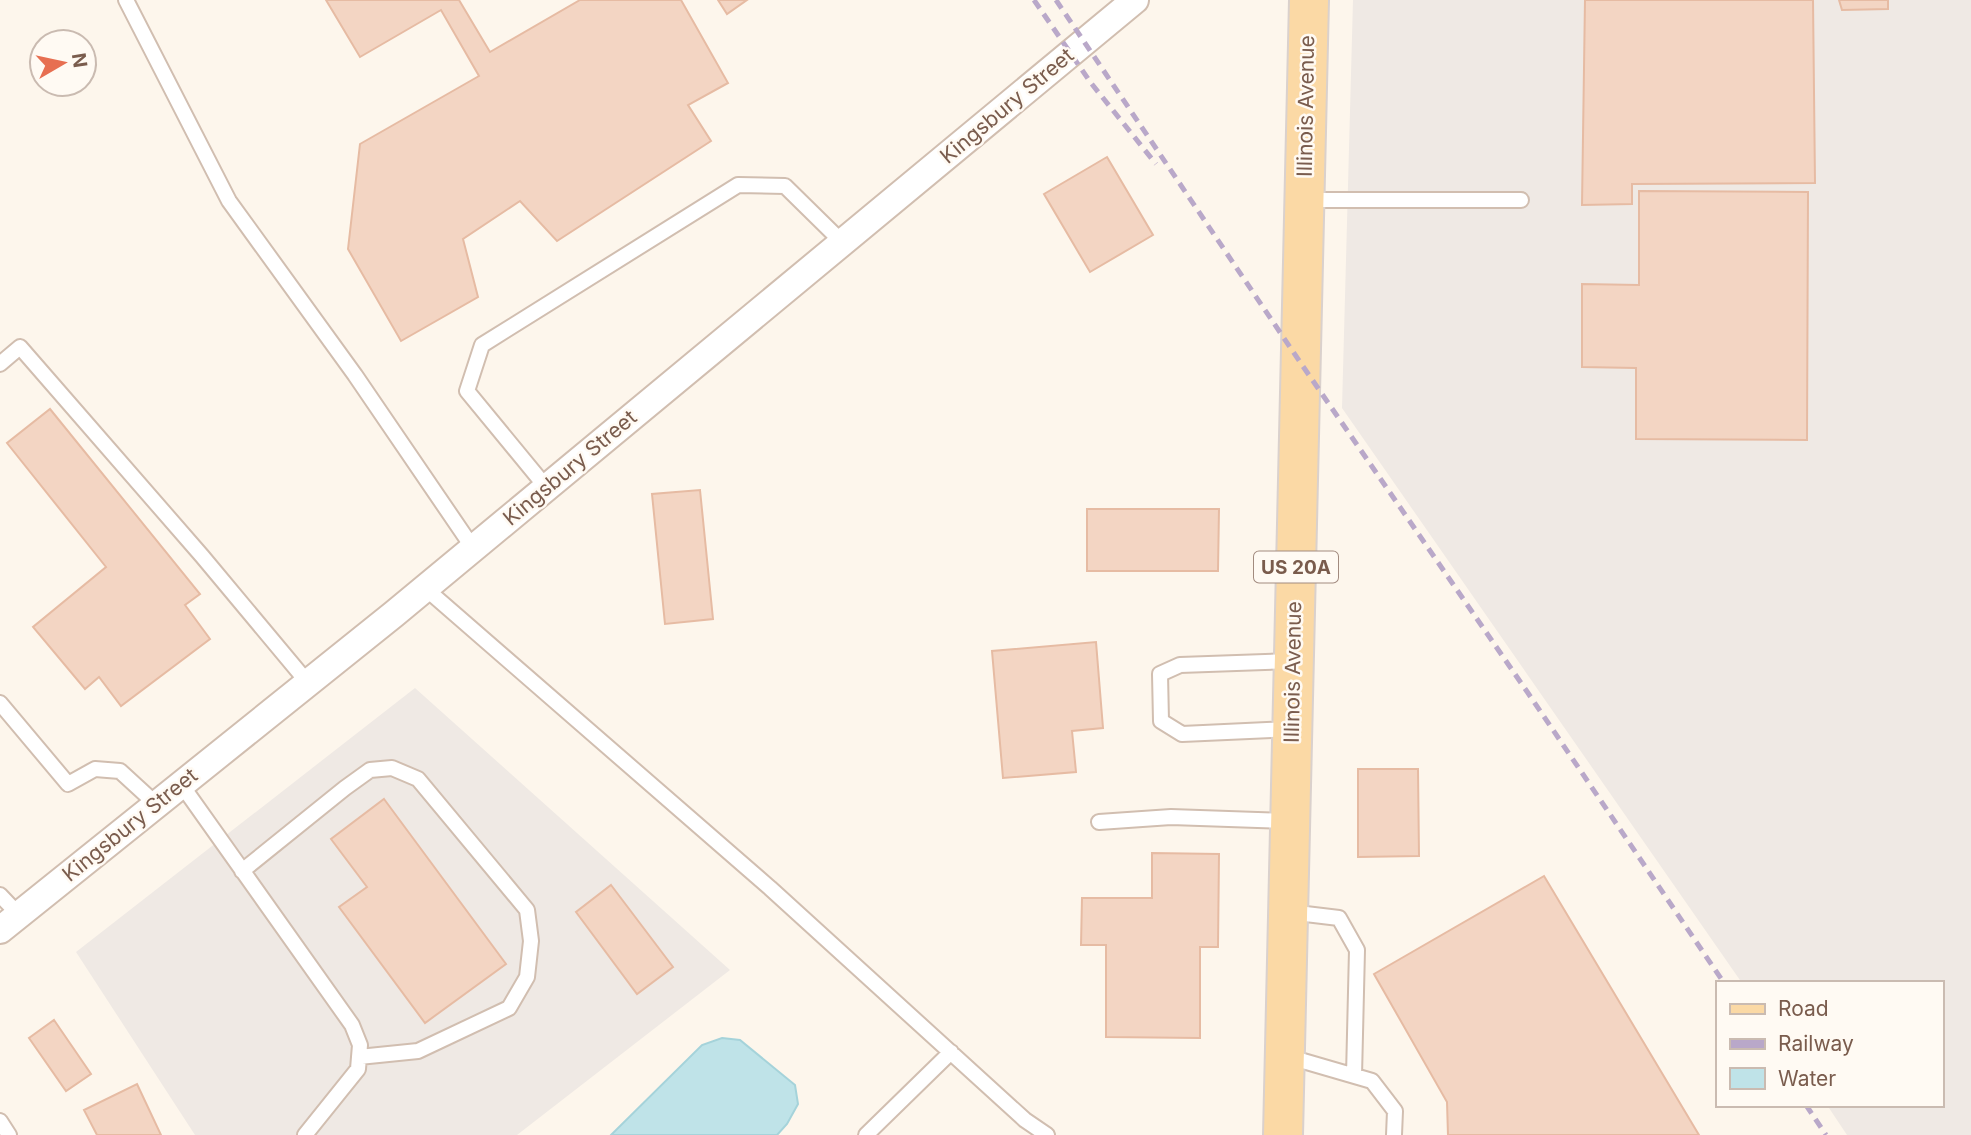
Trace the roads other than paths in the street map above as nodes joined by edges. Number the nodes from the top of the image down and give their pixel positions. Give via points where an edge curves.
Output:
1 (126, 0) edge
2 (1135, 0) edge
3 (1309, 0) edge
4 (1304, 200) junction
5 (1521, 200) dead end
6 (842, 243) junction
7 (0, 363) edge
8 (546, 487) junction
9 (473, 548) junction
10 (425, 588) junction
11 (1293, 662) junction
12 (308, 683) junction
13 (0, 703) edge
14 (1292, 729) junction
15 (181, 784) junction
16 (156, 804) junction
17 (1290, 821) junction
18 (1099, 822) dead end
19 (242, 871) junction
20 (0, 895) edge
21 (1287, 912) junction
22 (9, 922) edge
23 (951, 1052) junction
24 (1285, 1055) junction
25 (359, 1057) junction
26 (1354, 1076) junction
27 (0, 1121) edge
28 (9, 1135) edge
29 (305, 1135) edge
30 (866, 1135) edge
31 (1047, 1135) edge
32 (1283, 1135) edge
33 (1394, 1135) edge

1 - 9 lane via 229,201 355,374
2 - 6 street, Kingsbury Street
3 - 4 main road, Illinois Avenue / US 20A
4 - 5 lane
4 - 11 main road, Illinois Avenue / US 20A
6 - 8 street, Kingsbury Street
6 - 8 lane via 785,187 738,185 482,345 467,390
7 - 12 lane via 20,347
8 - 9 street, Kingsbury Street
9 - 10 street, Kingsbury Street
10 - 12 street, Kingsbury Street
10 - 23 lane
11 - 14 main road, Illinois Avenue / US 20A
11 - 14 lane via 1180,665 1160,674 1161,721 1182,734
12 - 15 street, Kingsbury Street
13 - 16 lane via 68,784 95,769 120,771
14 - 17 main road, Illinois Avenue / US 20A
15 - 16 street, Kingsbury Street
15 - 19 lane
16 - 22 street, Kingsbury Street
17 - 18 lane via 1171,817
17 - 21 main road, Illinois Avenue / US 20A
19 - 25 lane via 352,1025 360,1045
19 - 25 lane via 370,770 393,768 418,779 527,910 531,941 527,977 509,1008 418,1051
20 - 22 lane
21 - 24 main road, Illinois Avenue / US 20A
21 - 26 lane via 1339,918 1357,950
23 - 30 lane
23 - 31 lane via 1024,1120
24 - 26 lane
24 - 32 main road, Illinois Avenue / US 20A
25 - 29 lane via 358,1069
26 - 33 lane via 1372,1081 1395,1111
27 - 28 lane

